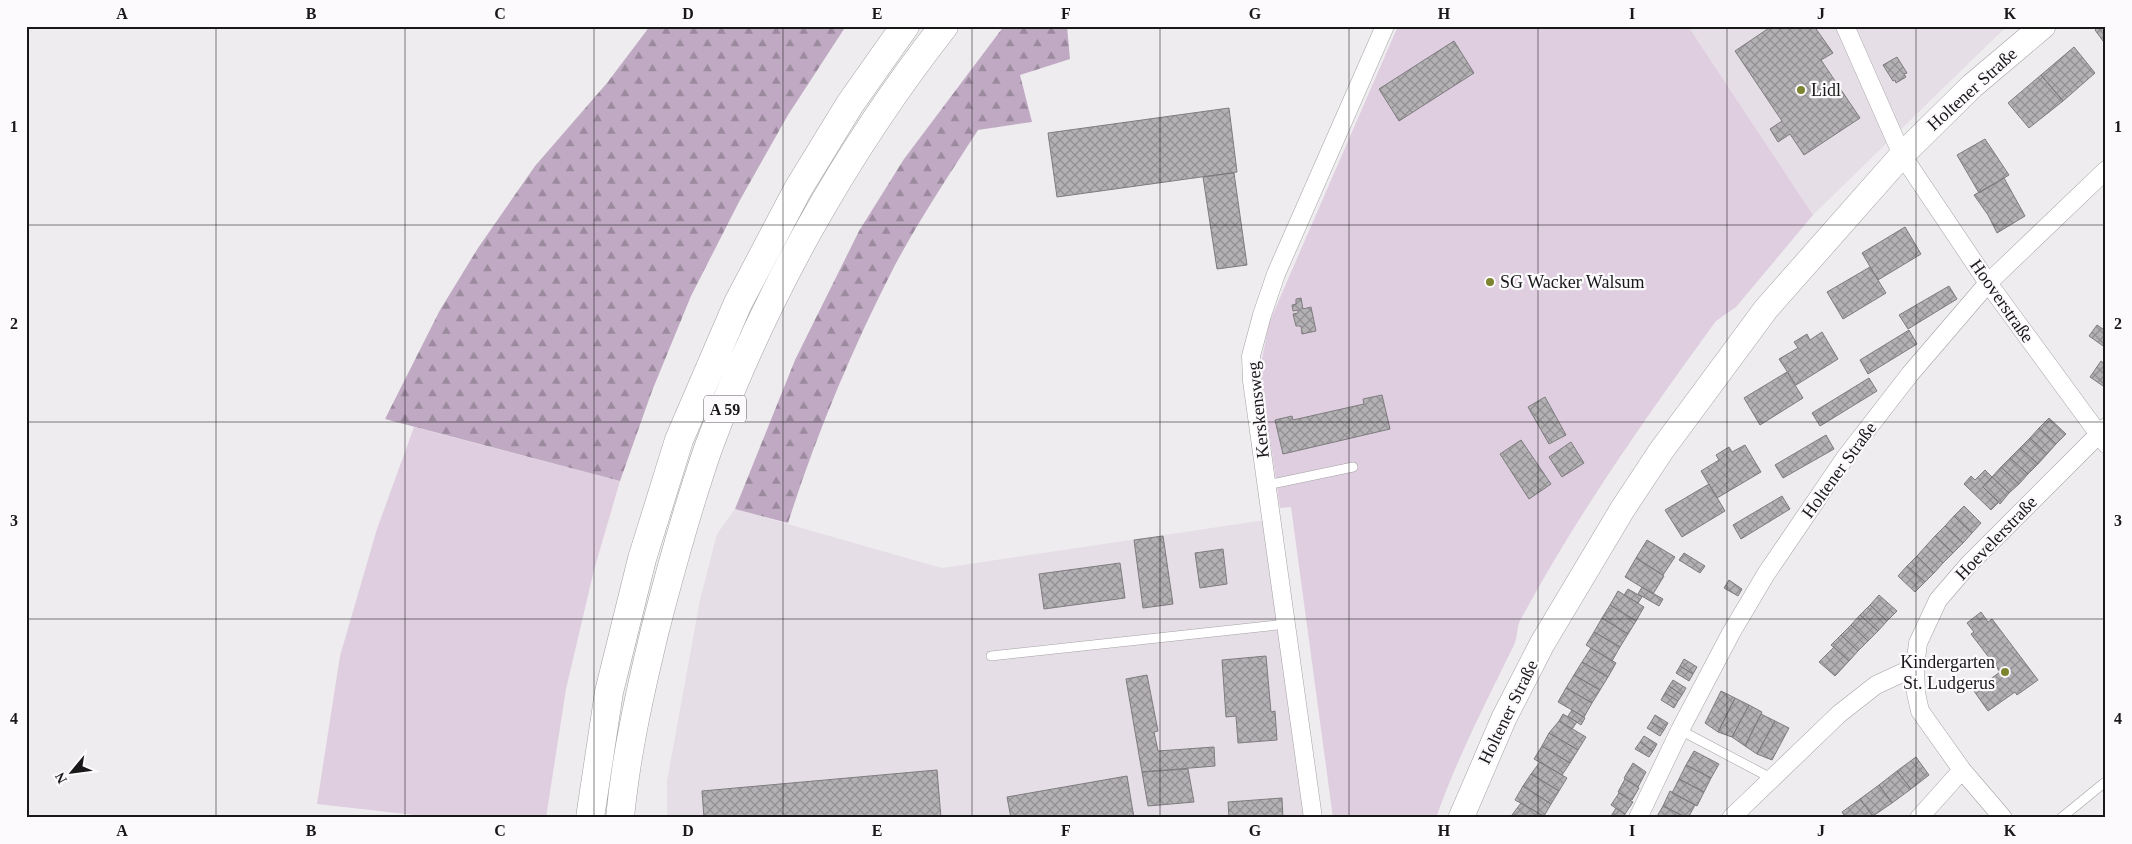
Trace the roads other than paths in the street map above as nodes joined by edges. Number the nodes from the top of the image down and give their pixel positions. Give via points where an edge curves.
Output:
1 (906, 26) edge
2 (944, 26) edge
3 (1385, 26) edge
4 (1845, 26) edge
5 (2043, 26) edge
6 (1902, 155) junction
7 (2106, 170) edge
8 (1988, 283) junction
9 (2103, 435) edge
10 (1353, 467) dead end
11 (1267, 485) junction
12 (1287, 624) junction
13 (992, 656) dead end
14 (1914, 666) junction
15 (1680, 730) junction
16 (1962, 770) junction
17 (1771, 778) junction
18 (2104, 783) dead end
19 (590, 818) edge
20 (620, 818) edge
21 (1313, 818) edge
22 (1461, 818) edge
23 (1638, 818) edge
24 (1731, 818) edge
25 (1919, 818) edge
26 (2003, 818) edge
27 (2061, 818) edge

1 - 19 highway, A 59 via 850,104 798,190 738,303 679,440 642,559 611,682
2 - 20 highway, A 59 via 874,122 822,207 763,318 710,446 670,570 638,698
3 - 11 street, Kerskensweg via 1276,274 1251,356
4 - 6 street
5 - 6 street, Holtener Straße via 1972,86
6 - 8 street, Hooverstraße
6 - 22 street, Holtener Straße via 1766,309 1622,510 1542,644 1504,718
7 - 8 street, Holtener Straße
8 - 9 street, Hooverstraße
8 - 15 street, Holtener Straße via 1910,374 1805,515 1731,633
9 - 14 street, Hoevelerstraße via 1969,564 1938,600 1918,643
10 - 11 lane
11 - 12 street, Kerskensweg
12 - 13 lane
12 - 21 street, Kerskensweg
14 - 16 street, Hoevelerstraße via 1920,711
14 - 17 street via 1868,691
15 - 17 lane
15 - 23 street, Holtener Straße
16 - 25 street
16 - 26 street, Hoevelerstraße
17 - 24 street
18 - 27 lane

